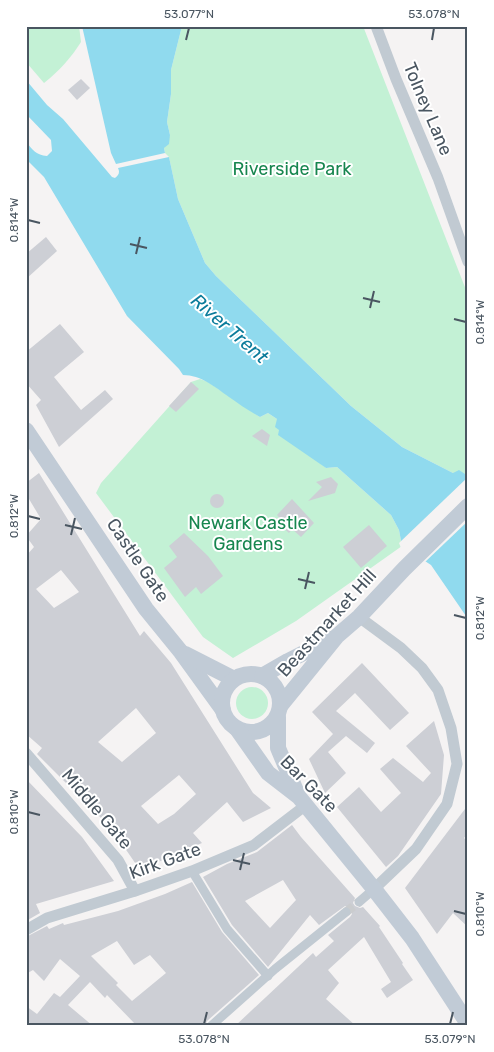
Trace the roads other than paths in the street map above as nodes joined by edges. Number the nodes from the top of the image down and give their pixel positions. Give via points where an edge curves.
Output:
1 (376, 26) edge
2 (468, 262) edge
3 (26, 430) edge
4 (468, 506) edge
5 (360, 617) junction
6 (337, 636) junction
7 (181, 652) junction
8 (262, 676) junction
9 (234, 680) junction
10 (222, 710) junction
11 (279, 711) junction
12 (237, 729) junction
13 (26, 753) edge
14 (457, 764) junction
15 (468, 770) edge
16 (302, 801) junction
17 (192, 871) junction
18 (374, 889) junction
19 (135, 891) junction
20 (358, 902) tunnel mouth
21 (346, 912) tunnel mouth
22 (26, 930) edge
23 (268, 976) junction
24 (468, 1024) edge
25 (211, 1026) edge

1 - 2 street, Tolney Lane via 438,178
3 - 7 main road, Castle Gate via 146,609
4 - 5 main road, Beastmarket Hill
5 - 6 main road, Beastmarket Hill
5 - 14 street via 401,648 422,668 438,690 452,728
6 - 8 main road
6 - 11 main road, Beastmarket Hill
7 - 9 main road
7 - 10 main road, Castle Gate
8 - 9 main road via 241,675
8 - 11 main road via 276,687 280,696
9 - 10 main road via 223,693
10 - 12 main road via 225,718
11 - 12 main road via 272,724 264,730 255,733
11 - 16 main road via 278,748
12 - 16 main road, Bar Gate via 268,773
13 - 19 street, Middle Gate via 118,860
14 - 15 street
14 - 18 street via 447,804 416,849
16 - 17 street, Kirk Gate via 254,845
16 - 18 main road, Bar Gate
17 - 19 street, Kirk Gate
17 - 23 street via 227,929
18 - 20 street
18 - 24 main road, Bar Gate via 412,938
19 - 22 street, Kirk Gate via 47,918
21 - 23 street
23 - 25 street

